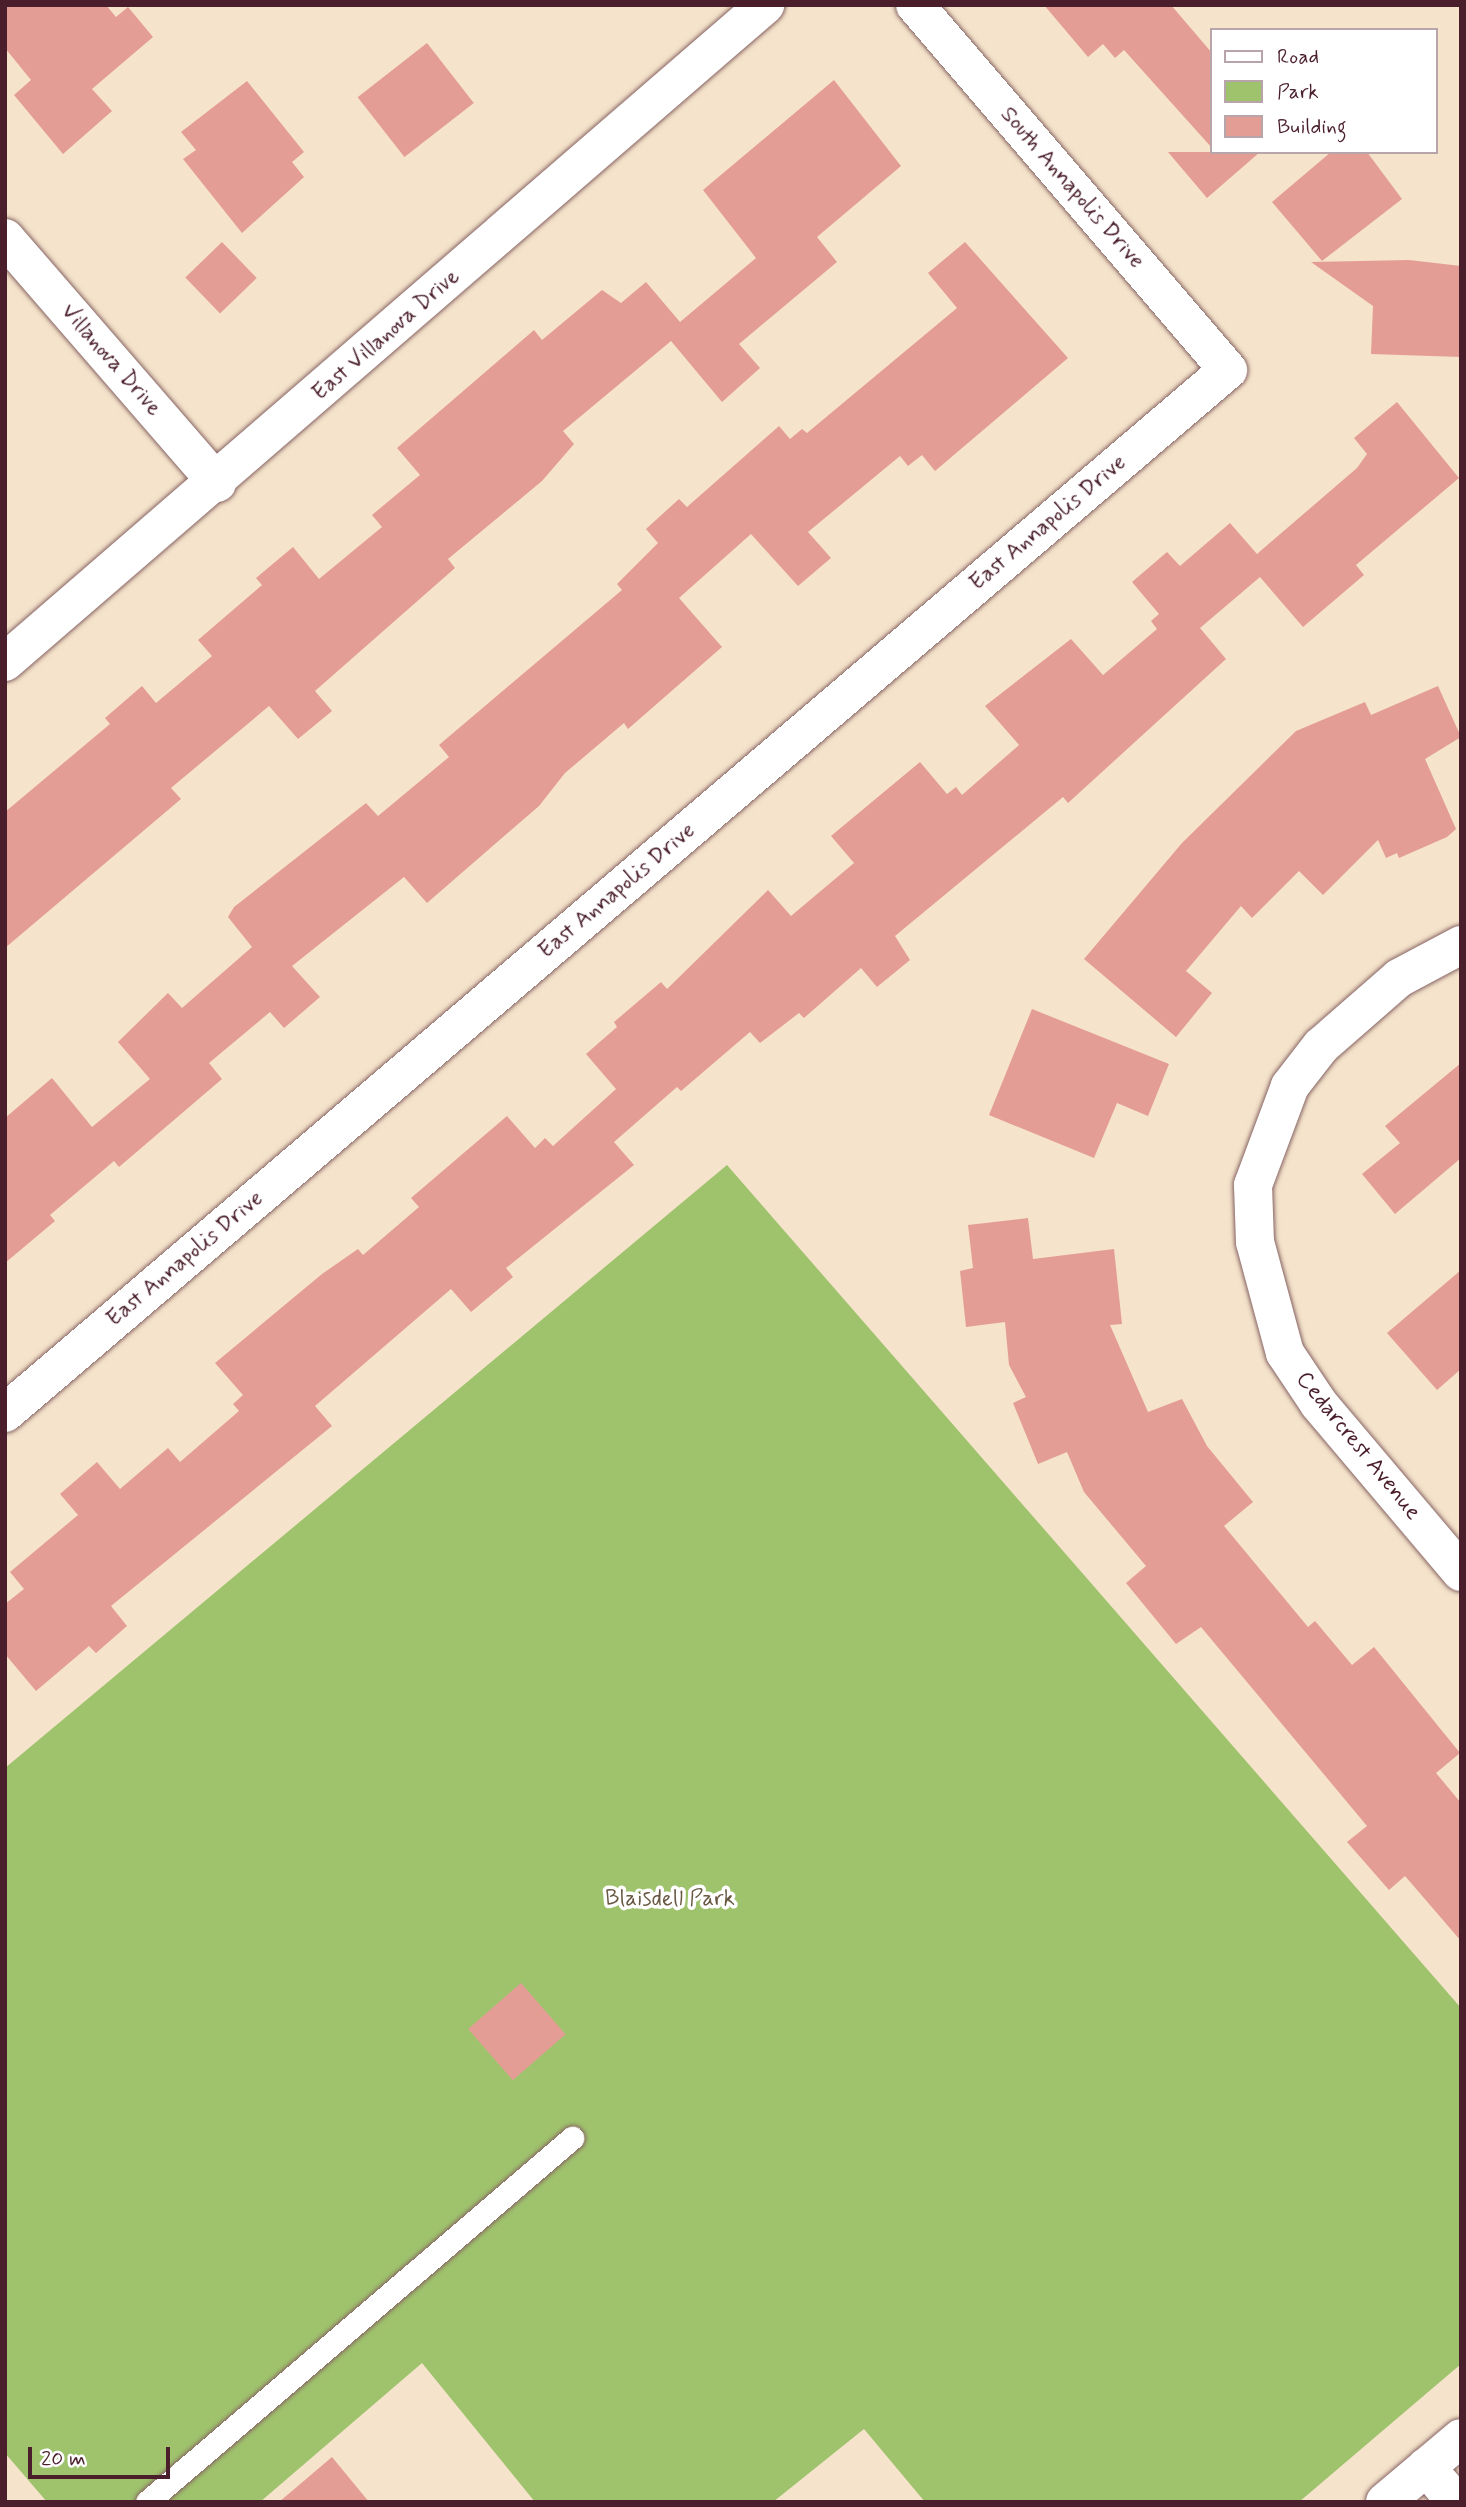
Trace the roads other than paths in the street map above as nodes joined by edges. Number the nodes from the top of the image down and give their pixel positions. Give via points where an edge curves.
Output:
1 (765, 5) edge
2 (915, 5) edge
3 (5, 237) edge
4 (1228, 370) joint
5 (216, 483) junction
6 (5, 662) edge
7 (1461, 945) edge
8 (5, 1413) edge
9 (1461, 1572) edge
10 (572, 2138) dead end
11 (1461, 2438) edge
12 (1426, 2467) junction
13 (147, 2502) edge
14 (1385, 2502) edge
15 (1456, 2502) edge

1 - 5 street, East Villanova Drive
2 - 4 street, South Annapolis Drive
3 - 5 street, Villanova Drive
4 - 8 street, East Annapolis Drive
5 - 6 street, East Villanova Drive
7 - 9 street, Cedarcrest Avenue via 1399,978 1321,1046 1290,1086 1268,1133 1253,1185 1255,1242 1285,1353 1319,1404
10 - 13 lane
11 - 12 street
12 - 14 street
12 - 15 street

